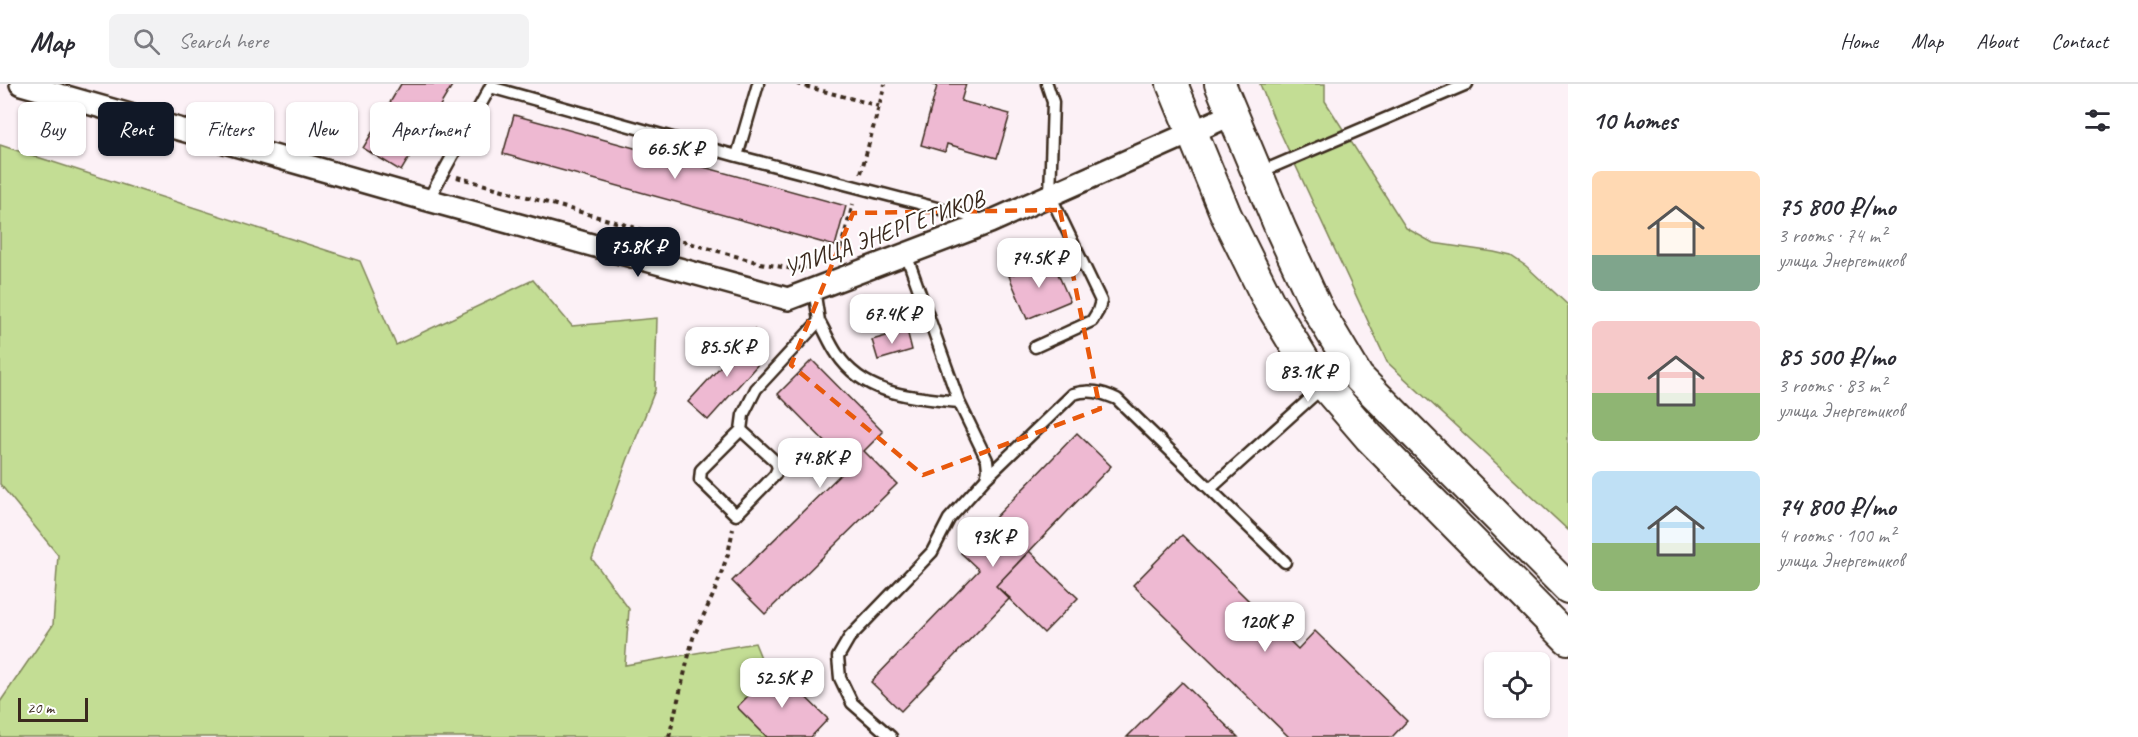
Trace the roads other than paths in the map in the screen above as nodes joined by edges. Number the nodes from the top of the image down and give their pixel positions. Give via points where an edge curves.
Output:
1 (21, 84) edge
2 (758, 84) edge
3 (1047, 84) edge
4 (1172, 84) edge
5 (1220, 84) edge
6 (1467, 84) edge
7 (491, 85) edge
8 (1233, 114) junction
9 (1192, 133) junction
10 (738, 156) junction
11 (1258, 173) junction
12 (1050, 195) junction
13 (428, 200) junction
14 (990, 222) junction
15 (906, 254) junction
16 (814, 289) junction
17 (819, 321) junction
18 (1035, 347) dead end
19 (1325, 386) junction
20 (959, 402) junction
21 (741, 430) junction
22 (986, 478) junction
23 (1210, 489) junction
24 (1285, 562) dead end
25 (1568, 588) edge
26 (1568, 639) edge
27 (891, 737) edge

1 - 13 street, УЛИЦА ЭНЕРГЕТИКОВ
2 - 10 lane
3 - 12 lane via 1053,102
4 - 9 main road
5 - 8 main road
6 - 11 lane
7 - 10 lane
7 - 13 lane
8 - 9 street, УЛИЦА ЭНЕРГЕТИКОВ
8 - 11 main road
9 - 12 street, УЛИЦА ЭНЕРГЕТИКОВ
9 - 19 main road via 1226,215 1269,302 1307,365
10 - 14 lane
11 - 25 main road via 1318,310 1358,376
12 - 14 street, УЛИЦА ЭНЕРГЕТИКОВ
12 - 18 lane via 1101,301 1092,321
13 - 16 street, УЛИЦА ЭНЕРГЕТИКОВ via 788,299
14 - 15 street, УЛИЦА ЭНЕРГЕТИКОВ
15 - 16 street, УЛИЦА ЭНЕРГЕТИКОВ
15 - 20 lane
16 - 17 lane
17 - 20 lane via 837,354 855,374 877,387 901,396
17 - 21 lane via 756,389 743,415
19 - 23 lane
19 - 26 main road via 1369,437
20 - 22 lane via 987,460
21 - 21 lane via 701,470 700,476 736,514 776,475 778,468
22 - 23 lane via 1073,394 1084,390 1117,399
22 - 27 lane via 949,519 932,552 849,638 838,657 840,678 852,703
23 - 24 lane

